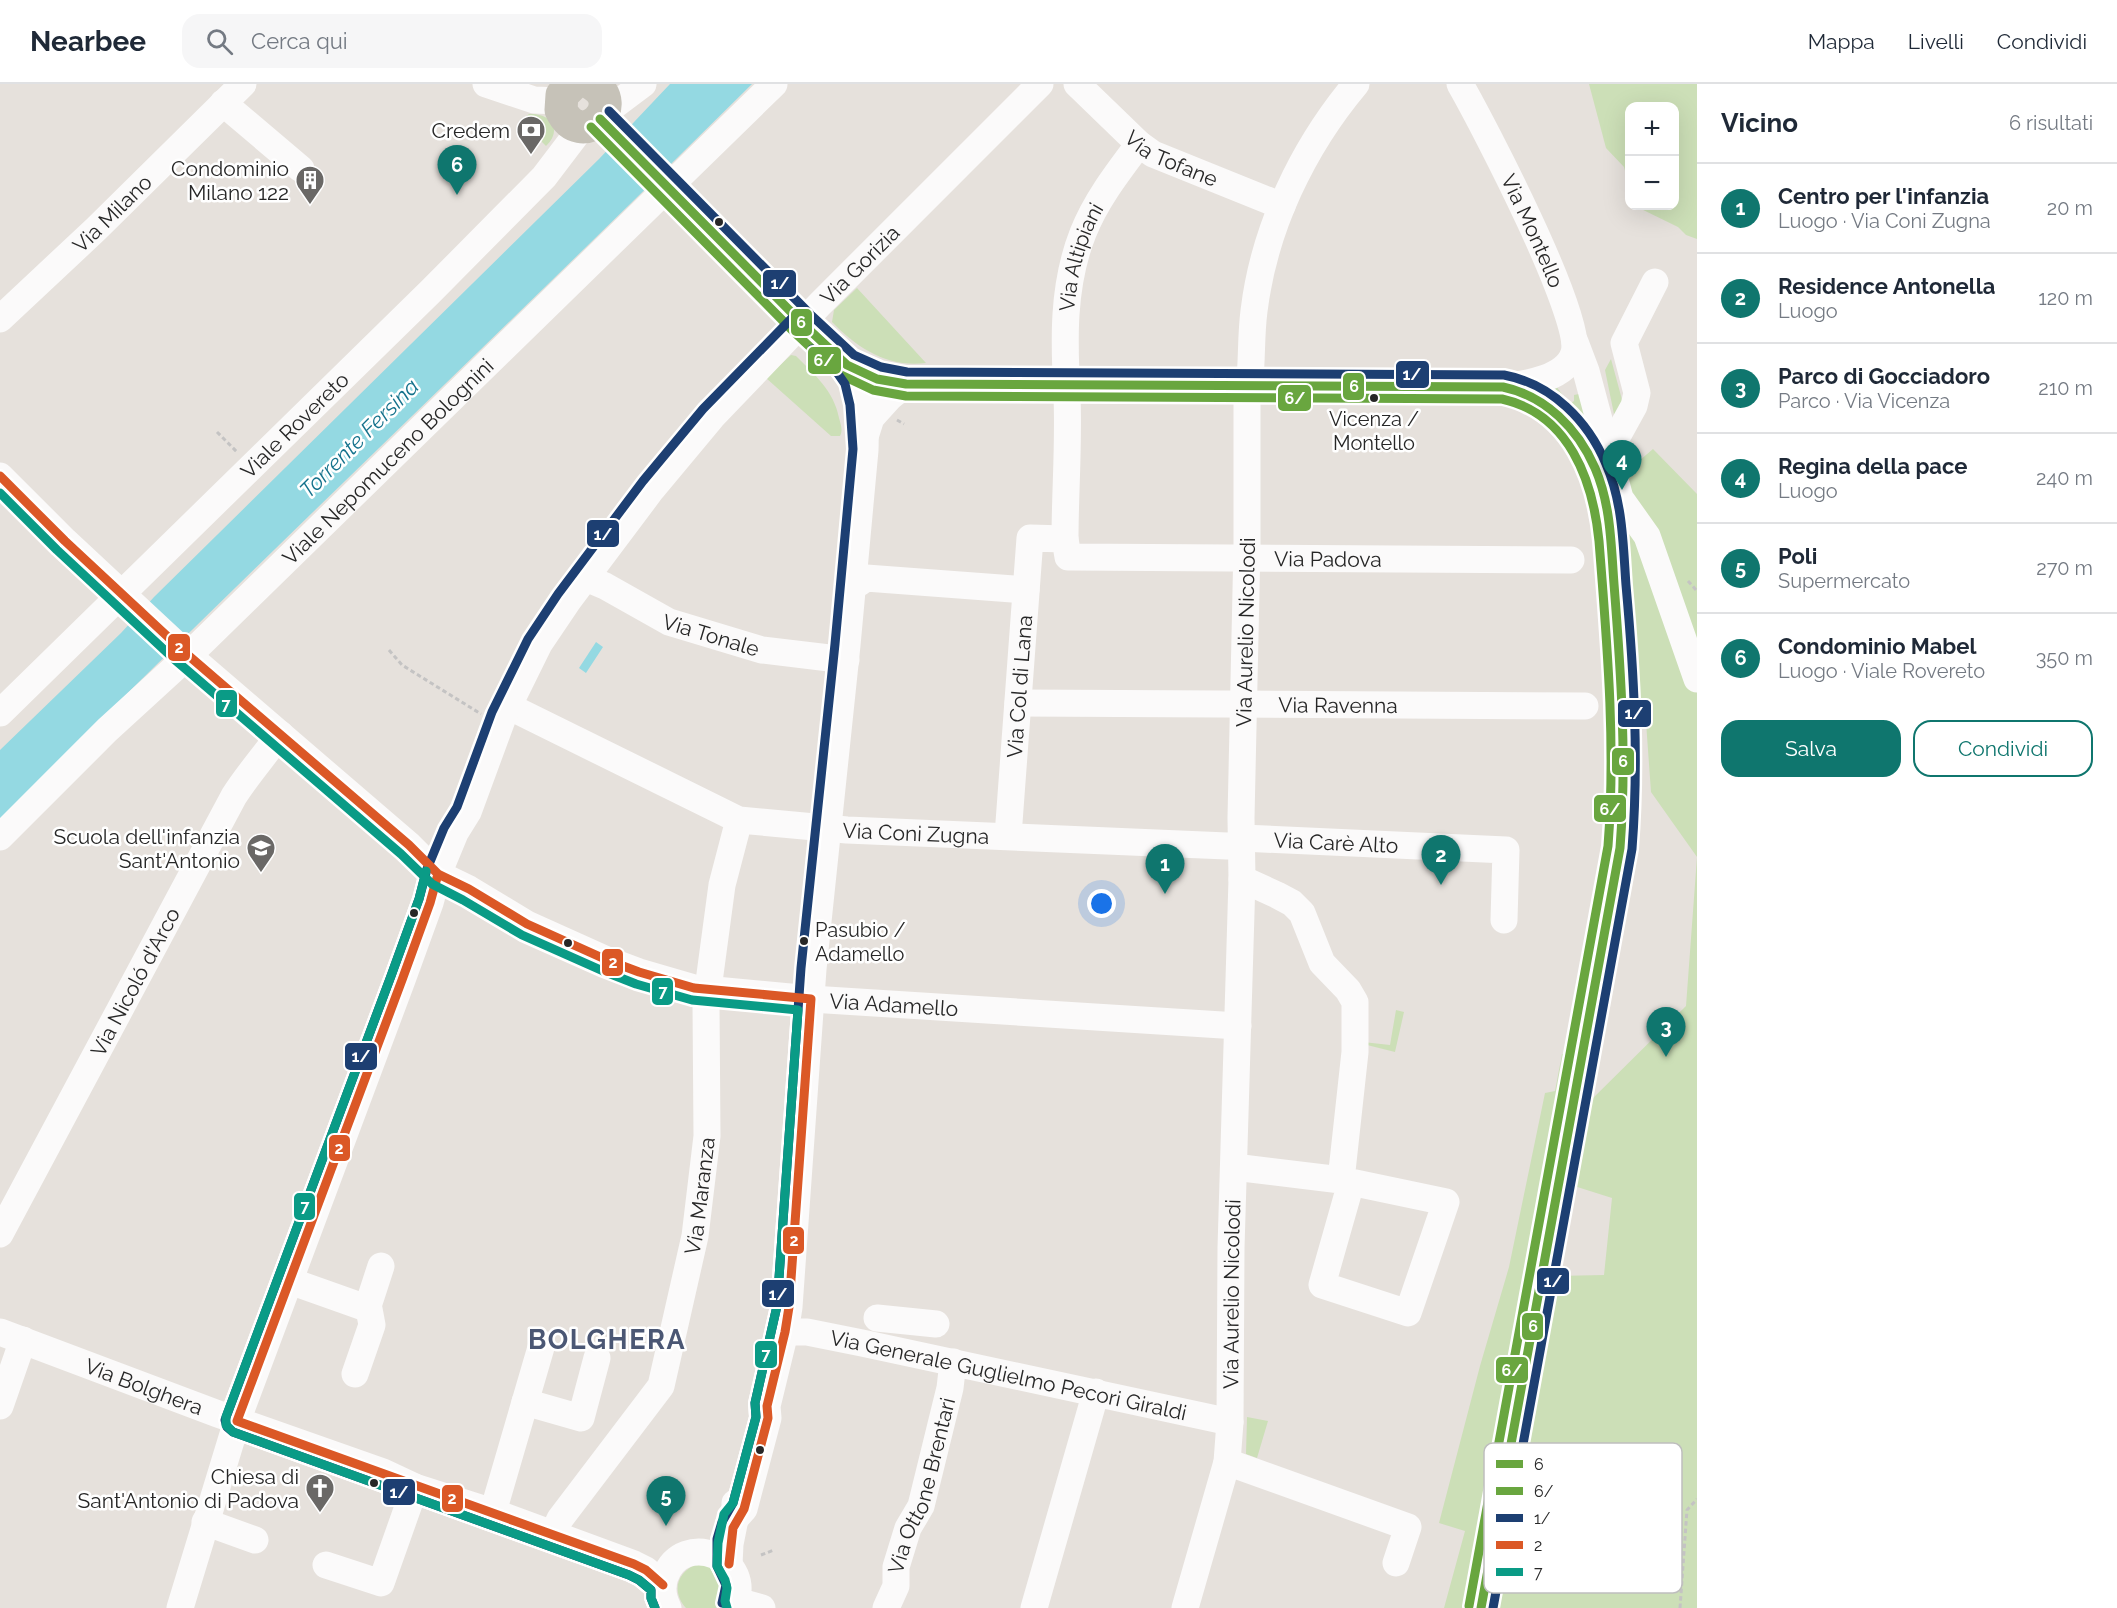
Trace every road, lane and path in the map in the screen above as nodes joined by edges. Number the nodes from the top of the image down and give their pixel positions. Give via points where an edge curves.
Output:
1 (243, 84) edge
2 (486, 84) edge
3 (643, 84) edge
4 (774, 84) edge
5 (1040, 84) edge
6 (1077, 84) edge
7 (1356, 84) edge
8 (1460, 84) edge
9 (589, 101) edge
10 (223, 103) junction
11 (1139, 144) junction
12 (301, 169) dead end
13 (664, 184) junction
14 (1282, 206) junction
15 (1655, 282) dead end
16 (0, 319) edge
17 (802, 324) junction
18 (847, 365) junction
19 (1564, 370) junction
20 (906, 384) junction
21 (1065, 385) junction
22 (1250, 385) junction
23 (217, 432) dead end
24 (865, 437) junction
25 (1605, 441) junction
26 (240, 456) dead end
27 (0, 476) edge
28 (1065, 539) junction
29 (1247, 558) junction
30 (1571, 560) dead end
31 (586, 578) junction
32 (853, 582) junction
33 (1026, 590) junction
34 (130, 601) junction
35 (389, 650) dead end
36 (186, 653) junction
37 (846, 660) junction
38 (1697, 679) edge
39 (1018, 703) junction
40 (1243, 705) junction
41 (1585, 706) dead end
42 (497, 712) junction
43 (0, 713) edge
44 (280, 734) junction
45 (739, 820) junction
46 (828, 829) junction
47 (1008, 836) junction
48 (0, 837) edge
49 (1242, 841) junction
50 (438, 874) junction
51 (1242, 879) junction
52 (1504, 920) dead end
53 (708, 990) junction
54 (811, 999) junction
55 (1238, 1026) junction
56 (1234, 1167) junction
57 (1341, 1180) junction
58 (0, 1234) edge
59 (381, 1266) dead end
60 (290, 1281) junction
61 (367, 1309) junction
62 (936, 1324) dead end
63 (785, 1332) junction
64 (12, 1336) edge
65 (542, 1344) dead end
66 (874, 1345) junction
67 (597, 1358) dead end
68 (953, 1362) junction
69 (355, 1374) dead end
70 (1096, 1392) junction
71 (525, 1402) junction
72 (0, 1406) edge
73 (237, 1421) junction
74 (1230, 1422) junction
75 (1512, 1443) edge
76 (1227, 1462) junction
77 (415, 1487) junction
78 (1697, 1499) edge
79 (493, 1512) junction
80 (205, 1522) junction
81 (552, 1536) junction
82 (255, 1540) dead end
83 (774, 1550) dead end
84 (761, 1555) dead end
85 (1396, 1563) dead end
86 (729, 1564) junction
87 (331, 1566) dead end
88 (1682, 1580) edge
89 (1485, 1593) edge
90 (1681, 1593) edge
91 (665, 1597) edge
92 (744, 1606) edge
93 (180, 1608) edge
94 (886, 1608) edge
95 (1034, 1608) edge
96 (1185, 1608) edge
97 (1482, 1608) edge
98 (1680, 1608) edge

1 - 10 street, Via Milano
2 - 9 street via 534,100
3 - 9 street, Viale Rovereto
4 - 13 street, Viale Nepomuceno Bolognini
5 - 17 street, Via Gorizia
6 - 11 street, Via Tofane
7 - 14 street via 1312,144
8 - 19 street, Via Montello via 1546,255 1562,297
9 - 13 main road
9 - 34 street, Viale Rovereto via 544,177
10 - 12 street
10 - 16 street, Via Milano
11 - 14 street, Via Tofane via 1153,154
11 - 21 street, Via Altipiani via 1094,210 1072,266 1065,319
13 - 17 main road
13 - 36 street, Viale Nepomuceno Bolognini
14 - 22 street via 1254,308
15 - 25 street via 1624,343 1637,393 1634,406 1618,435
17 - 18 main road
17 - 31 street, Via Gorizia via 712,417
18 - 20 main road via 877,379
18 - 24 street via 859,387
19 - 22 main road via 1522,392 1503,387
19 - 25 street, Via Montello
19 - 75 main road via 1564,422 1596,469 1609,527 1625,755 1624,804 1616,869
20 - 21 main road
20 - 24 street via 871,418
21 - 22 main road
21 - 28 street
22 - 29 street, Via Aurelio Nicolodi
23 - 26 path
24 - 32 street
25 - 38 street, Via Montello via 1620,498 1647,536
27 - 34 street, Via Adamello
28 - 29 street, Via Padova via 1068,557
28 - 33 street, Via Col di Lana via 1029,538
29 - 30 street, Via Padova
29 - 40 street, Via Aurelio Nicolodi
31 - 37 street, Via Tonale via 669,622 762,650
31 - 42 street, Via Gorizia
32 - 33 street via 866,578
32 - 37 street
33 - 39 street, Via Col di Lana
34 - 36 street, Via Adamello
34 - 43 street, Viale Rovereto
35 - 42 path via 402,665
36 - 44 street, Via Adamello
36 - 48 street, Viale Nepomuceno Bolognini
37 - 46 street
39 - 40 street, Via Ravenna
39 - 47 street, Via Col di Lana
40 - 41 street, Via Ravenna
40 - 49 street, Via Aurelio Nicolodi
42 - 45 street, Via Coni Zugna
42 - 50 street, Via Gorizia via 468,812
44 - 50 street, Via Adamello via 410,845
44 - 58 street, Via Nicoló d'Arco via 234,796
45 - 46 street, Via Coni Zugna
45 - 53 street, Via Maranza via 722,885
46 - 47 street, Via Coni Zugna
46 - 54 street
47 - 49 street, Via Coni Zugna
49 - 51 street, Via Aurelio Nicolodi
49 - 52 street, Via Carè Alto via 1506,850
50 - 53 street, Via Adamello via 562,941 639,972
50 - 60 street, Via Gorizia
51 - 55 street, Via Aurelio Nicolodi
51 - 57 street, Via Aurelio Nicolodi via 1278,895 1302,913 1322,963 1355,1002 1355,1052
53 - 54 street, Via Adamello
53 - 81 street, Via Maranza via 707,1136 695,1236 661,1386 560,1519
54 - 55 street, Via Adamello
54 - 63 street
55 - 56 street, Via Aurelio Nicolodi
56 - 57 street, Via Aurelio Nicolodi
56 - 74 street, Via Aurelio Nicolodi
57 - 57 street, Via Aurelio Nicolodi via 1446,1202 1408,1313 1322,1285 1349,1190
59 - 61 street
60 - 61 street
60 - 73 street, Via Gorizia
61 - 69 street via 372,1325
62 - 66 street via 878,1308
63 - 66 street, Via Generale Guglielmo Pecori Giraldi via 807,1332
63 - 86 street via 744,1509 735,1519
64 - 72 street
64 - 73 street, Via Bolghera
65 - 71 street
66 - 68 street, Via Generale Guglielmo Pecori Giraldi
67 - 71 street via 581,1418
68 - 70 street, Via Generale Guglielmo Pecori Giraldi
68 - 94 street, Via Ottone Brentari via 921,1506 908,1528 896,1567 896,1586
70 - 74 street, Via Generale Guglielmo Pecori Giraldi
70 - 95 street
71 - 79 street
73 - 77 street, Via Bolghera
73 - 80 street, Via Gorizia
74 - 76 street, Via Aurelio Nicolodi
76 - 85 street via 1408,1527
76 - 96 street, Via Aurelio Nicolodi
77 - 79 street, Via Bolghera
77 - 87 street via 381,1582
78 - 88 path via 1687,1510
79 - 81 street, Via Bolghera
80 - 82 street
80 - 93 street, Via Gorizia
81 - 91 street, Via Bolghera via 646,1570
83 - 84 path
86 - 91 street via 706,1552 682,1556 666,1574
86 - 92 street
89 - 97 main road
90 - 98 path

